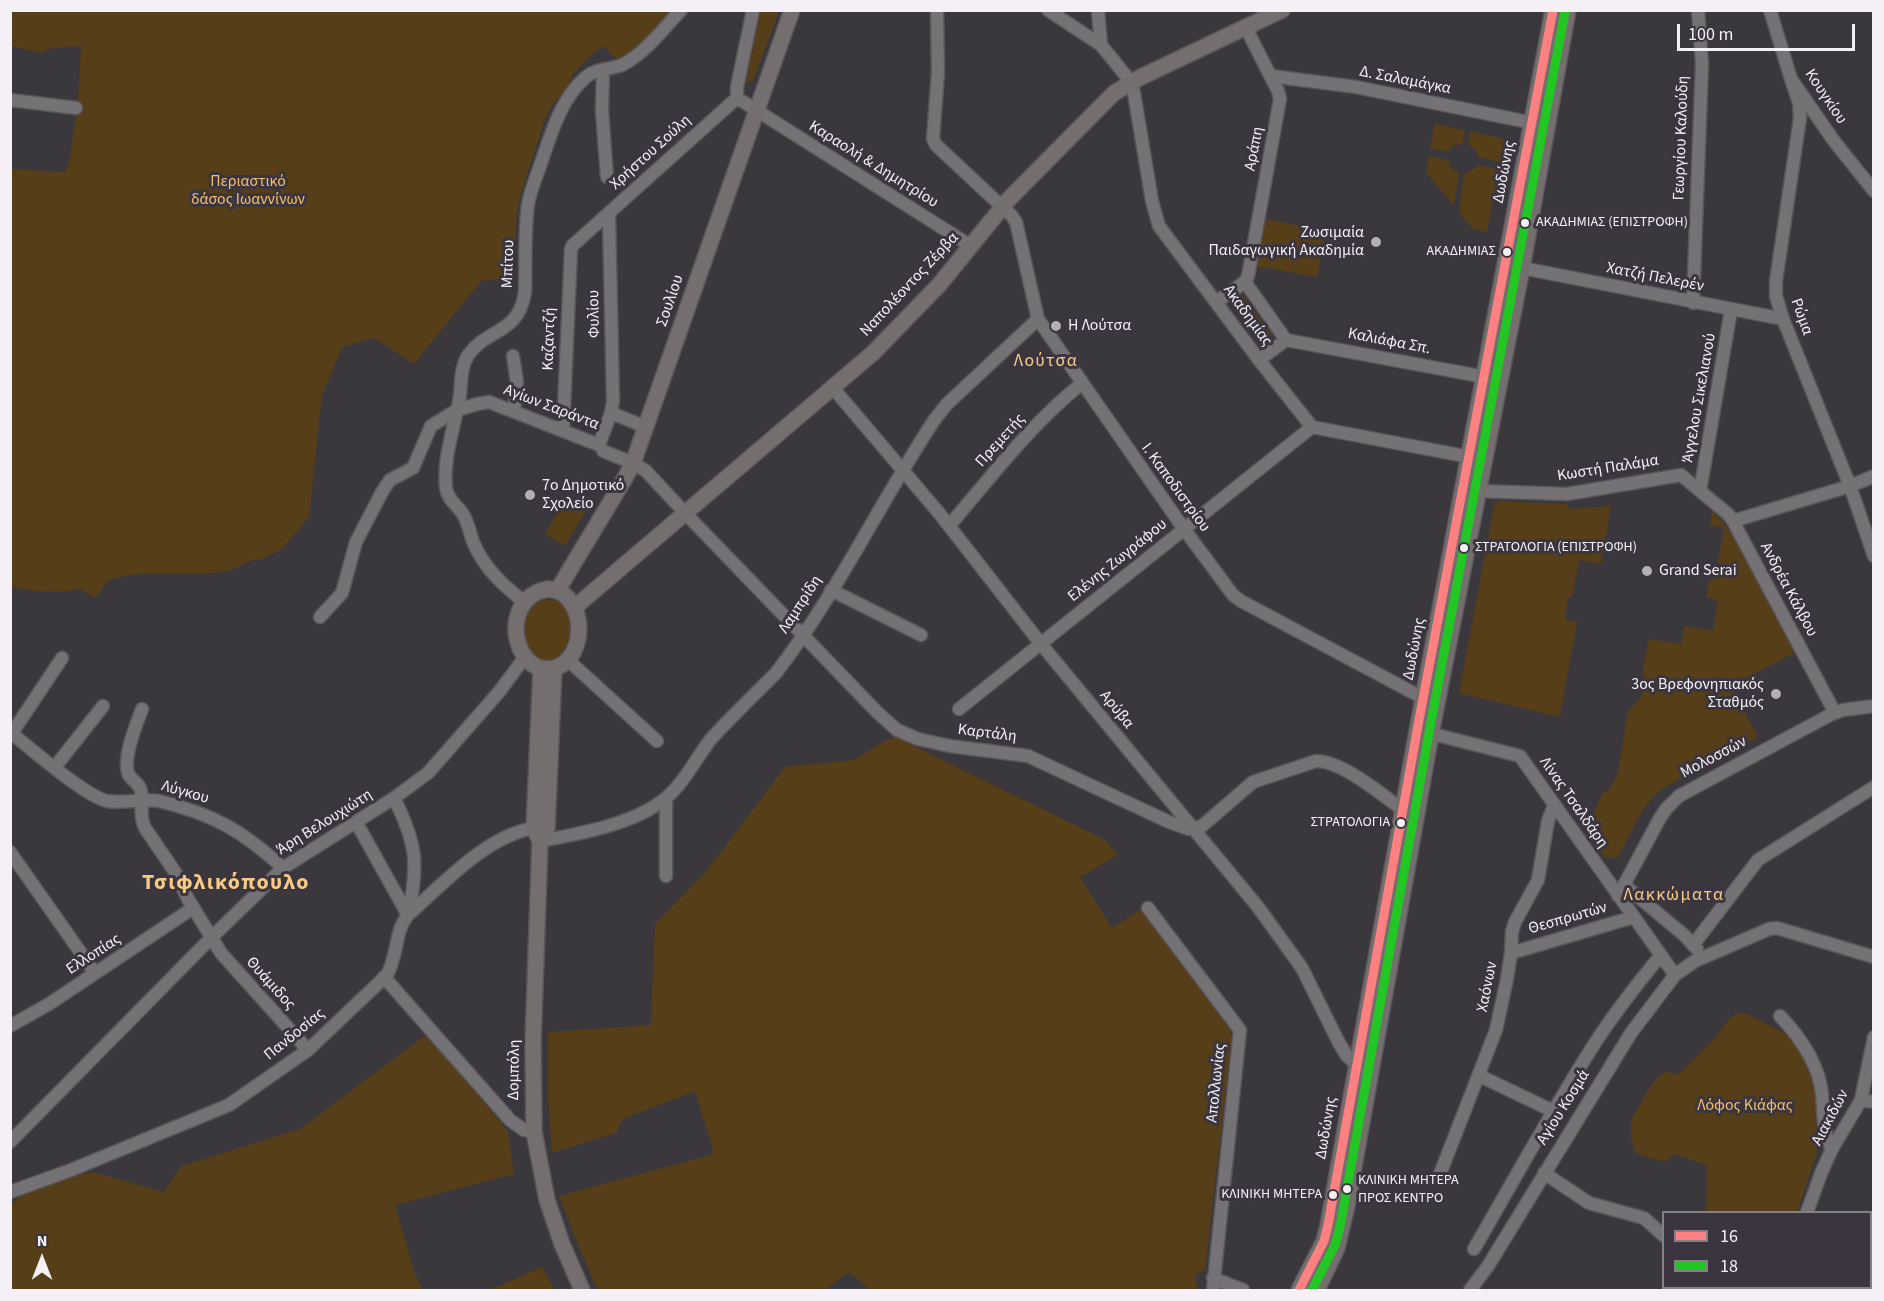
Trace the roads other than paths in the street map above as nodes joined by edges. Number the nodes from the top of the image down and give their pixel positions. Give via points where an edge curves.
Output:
1 (681, 10) edge
2 (753, 10) edge
3 (792, 10) edge
4 (937, 10) edge
5 (1048, 10) edge
6 (1098, 10) edge
7 (1282, 10) edge
8 (1569, 10) edge
9 (1698, 10) edge
10 (1770, 10) edge
11 (1550, 12) edge
12 (1246, 28) junction
13 (1101, 45) junction
14 (603, 70) junction
15 (1271, 75) junction
16 (1791, 79) junction
17 (1131, 82) junction
18 (737, 98) junction
19 (10, 100) edge
20 (76, 108) dead end
21 (757, 111) junction
22 (1533, 123) junction
23 (608, 177) dead end
24 (1874, 191) edge
25 (1003, 206) junction
26 (609, 214) junction
27 (971, 246) junction
28 (570, 249) joint
29 (1522, 268) junction
30 (1245, 282) junction
31 (1216, 302) junction
32 (1693, 303) junction
33 (1731, 310) junction
34 (1783, 319) junction
35 (1038, 320) junction
36 (1286, 340) junction
37 (513, 356) dead end
38 (1258, 360) junction
39 (1485, 377) junction
40 (1081, 384) junction
41 (833, 387) junction
42 (457, 410) junction
43 (514, 411) junction
44 (611, 413) junction
45 (646, 427) junction
46 (1312, 427) junction
47 (563, 430) junction
48 (603, 451) dead end
49 (1470, 457) junction
50 (633, 463) junction
51 (902, 471) junction
52 (1874, 476) edge
53 (1850, 486) junction
54 (1479, 491) junction
55 (1700, 491) junction
56 (685, 513) junction
57 (1733, 521) junction
58 (949, 526) junction
59 (1184, 529) junction
60 (1874, 556) edge
61 (831, 590) junction
62 (557, 591) junction
63 (524, 602) junction
64 (575, 607) junction
65 (320, 617) dead end
66 (802, 635) junction
67 (921, 635) dead end
68 (1041, 644) junction
69 (525, 657) junction
70 (62, 658) dead end
71 (569, 661) junction
72 (547, 668) junction
73 (1424, 698) junction
74 (103, 706) dead end
75 (1874, 706) edge
76 (142, 709) dead end
77 (959, 709) dead end
78 (1835, 713) junction
79 (1424, 732) junction
80 (11, 733) edge
81 (657, 741) dead end
82 (55, 767) junction
83 (1874, 787) edge
84 (394, 798) junction
85 (666, 798) junction
86 (142, 800) junction
87 (1554, 805) junction
88 (1403, 810) junction
89 (356, 822) junction
90 (1193, 829) junction
91 (537, 835) junction
92 (10, 852) edge
93 (283, 868) junction
94 (666, 876) dead end
95 (1621, 891) junction
96 (193, 908) junction
97 (1148, 908) dead end
98 (408, 915) junction
99 (1634, 918) junction
100 (212, 937) junction
101 (1693, 945) junction
102 (1512, 953) junction
103 (1661, 955) junction
104 (1703, 957) junction
105 (1874, 957) edge
106 (95, 973) junction
107 (1675, 975) junction
108 (384, 977) junction
109 (1780, 1016) dead end
110 (11, 1025) edge
111 (1874, 1037) edge
112 (308, 1050) junction
113 (1356, 1064) junction
114 (1480, 1076) junction
115 (1867, 1101) edge
116 (1553, 1111) junction
117 (534, 1132) junction
118 (10, 1142) edge
119 (1832, 1149) junction
120 (1544, 1173) junction
121 (1440, 1174) dead end
122 (10, 1192) edge
123 (1808, 1211) edge
124 (1662, 1234) edge
125 (1474, 1248) dead end
126 (1213, 1284) edge
127 (582, 1290) edge
128 (1243, 1290) edge
129 (1299, 1290) edge
130 (1317, 1290) edge
131 (1470, 1290) edge

1 - 14 street, Μπίτου via 633,58
2 - 18 street
3 - 21 main road, Σουλίου
4 - 25 street, Ι. Καποδιστρίου via 933,139
5 - 13 street
6 - 13 street
7 - 12 main road, Ναπολέοντος Ζέρβα
8 - 29 main road, Δωδώνης
9 - 32 street, Γεωργίου Καλούδη via 1702,64
10 - 16 street, Κουγκίου
11 - 22 main road, Δωδώνης
12 - 15 street, Αράπη
12 - 17 main road, Ναπολέοντος Ζέρβα
13 - 17 street
14 - 23 street
14 - 42 street, Μπίτου via 584,78 555,122 528,203 523,300 509,326 477,345 466,358
15 - 22 street, Δ. Σαλαμάγκα via 1356,87
15 - 30 street, Αράπη via 1280,105
16 - 24 street, Κουγκίου
16 - 34 street, Ρώμα via 1800,115 1776,281
17 - 25 main road, Ναπολέοντος Ζέρβα via 1107,99
17 - 31 street, Ακαδημίας via 1157,222
18 - 21 street
18 - 26 street, Χρήστου Σούλη
19 - 20 street
21 - 27 street, Καραολή & Δημητρίου
21 - 45 main road, Σουλίου
22 - 39 main road, Δωδώνης
25 - 27 main road, Ναπολέοντος Ζέρβα
25 - 35 street, Ι. Καποδιστρίου via 1016,222
26 - 28 street, Χρήστου Σούλη
26 - 44 street, Φυλίου
27 - 41 main road, Ναπολέοντος Ζέρβα via 873,353
28 - 47 street, Καζαντζή
29 - 32 street, Χατζή Πελερέν
29 - 54 main road, Δωδώνης
30 - 31 street
30 - 36 street
31 - 38 street, Ακαδημίας
32 - 33 street, Χατζή Πελερέν
33 - 34 street, Χατζή Πελερέν
33 - 55 street, Άγγελου Σικελιανού
34 - 53 street, Ρώμα
35 - 40 street, Ι. Καποδιστρίου
35 - 51 street, Λαμπρίδη via 947,404
36 - 38 street
36 - 39 street, Καλιάφα Σπ.
37 - 43 street via 517,382
38 - 46 street, Ακαδημίας
39 - 49 main road, Δωδώνης
40 - 58 street, Πρεμετής via 1016,447
40 - 59 street, Ι. Καποδιστρίου
41 - 51 street, Αρύβα
41 - 56 main road, Ναπολέοντος Ζέρβα
42 - 43 street, Αγίων Σαράντα via 489,402
42 - 63 street, Μπίτου via 446,471 448,497 464,516 489,570
42 - 65 street, Αγίων Σαράντα via 431,426 413,468 389,481 356,542 342,593
43 - 47 street, Αγίων Σαράντα
44 - 45 street, Αγίων Σαράντα
44 - 47 street, Αγίων Σαράντα via 598,445
45 - 50 main road, Σουλίου
46 - 49 street
46 - 59 street, Ελένης Ζωγράφου
48 - 50 street
49 - 73 main road, Δωδώνης
50 - 56 street via 650,475
50 - 62 main road, Σουλίου
51 - 58 street, Αρύβα
51 - 61 street, Λαμπρίδη
52 - 53 street
53 - 57 street
53 - 60 street, Ρώμα
54 - 55 street, Κωστή Παλάμα via 1567,494 1678,475
54 - 79 main road, Δωδώνης
55 - 57 street, Ανδρέα Κάλβου
56 - 64 main road, Ναπολέοντος Ζέρβα
56 - 66 street, Καρτάλη
57 - 78 street, Ανδρέα Κάλβου
58 - 68 street, Αρύβα
59 - 68 street, Ελένης Ζωγράφου
59 - 73 street, Ι. Καποδιστρίου via 1241,601
61 - 66 street, Λαμπρίδη
61 - 67 street
62 - 63 main road via 540,591
62 - 64 main road
63 - 69 main road via 517,631
64 - 71 main road via 578,631
66 - 85 street, Λαμπρίδη via 776,673 711,740
66 - 90 street, Καρτάλη via 902,734 938,744 1028,756 1169,822
68 - 77 street, Ελένης Ζωγράφου
68 - 90 street, Αρύβα
69 - 72 main road via 533,665
69 - 84 street, Άρη Βελουχιώτη via 434,767
70 - 80 street
71 - 72 main road
71 - 81 street
72 - 91 main road, Δομπόλη via 547,828
73 - 79 main road, Δωδώνης
74 - 82 street
75 - 78 street, Μολοσσών
76 - 86 street, Θυάμιδος via 127,768 140,787
78 - 95 street, Μολοσσών via 1679,796 1660,818
79 - 87 street, Λίνας Τσαλδάρη via 1518,755
79 - 88 main road, Δωδώνης
79 - 130 main road, Δωδώνης via 1347,1206 1337,1248
80 - 82 street, Λύγκου
82 - 86 street, Λύγκου via 99,798 116,802
83 - 101 street via 1758,860
84 - 89 street, Άρη Βελουχιώτη
84 - 98 street via 414,851
85 - 91 street, Λαμπρίδη via 606,826
85 - 94 street
86 - 93 street, Λύγκου via 166,803 226,824
86 - 96 street, Θυάμιδος via 145,828 175,872
87 - 95 street, Λίνας Τσαλδάρη
87 - 102 street, Χαόνων via 1538,880 1512,932
88 - 90 street via 1341,767 1316,761 1253,782 1209,822
88 - 113 main road, Δωδώνης
89 - 93 street, Άρη Βελουχιώτη
89 - 98 street
90 - 113 street, Αρύβα via 1296,960 1342,1049
91 - 98 street, Πανδοσίας via 508,835 490,846
91 - 117 main road, Δομπόλη
92 - 106 street
93 - 100 street, Άρη Βελουχιώτη
95 - 99 street
95 - 101 street
96 - 100 street, Θυάμιδος
96 - 106 street, Ελλοπίας
97 - 126 street, Απολλωνίας via 1240,1030
98 - 108 street, Πανδοσίας via 400,927 392,966
99 - 102 street, Θεσπρωτών
99 - 103 street
100 - 112 street, Θυάμιδος via 224,957
100 - 118 street, Άρη Βελουχιώτη
101 - 104 street
102 - 114 street, Χαόνων via 1496,1030
103 - 107 street
103 - 116 street via 1596,1042
104 - 105 street, Αγίου Κοσμά via 1777,928
104 - 107 street, Αγίου Κοσμά
106 - 110 street, Ελλοπίας
107 - 120 street, Αγίου Κοσμά via 1631,1033
108 - 112 street, Πανδοσίας
108 - 117 street via 510,1120 519,1128
109 - 119 street via 1801,1042 1816,1070 1825,1132
111 - 115 street, Αιακιδών
112 - 122 street, Πανδοσίας via 229,1105
113 - 129 main road, Δωδώνης via 1326,1234
114 - 116 street
114 - 121 street, Χαόνων
115 - 119 street, Αιακιδών
116 - 125 street
117 - 127 main road, Δομπόλη via 548,1204
119 - 123 street, Αιακιδών
120 - 124 street via 1589,1203 1644,1218
120 - 131 street, Αγίου Κοσμά
126 - 128 street

